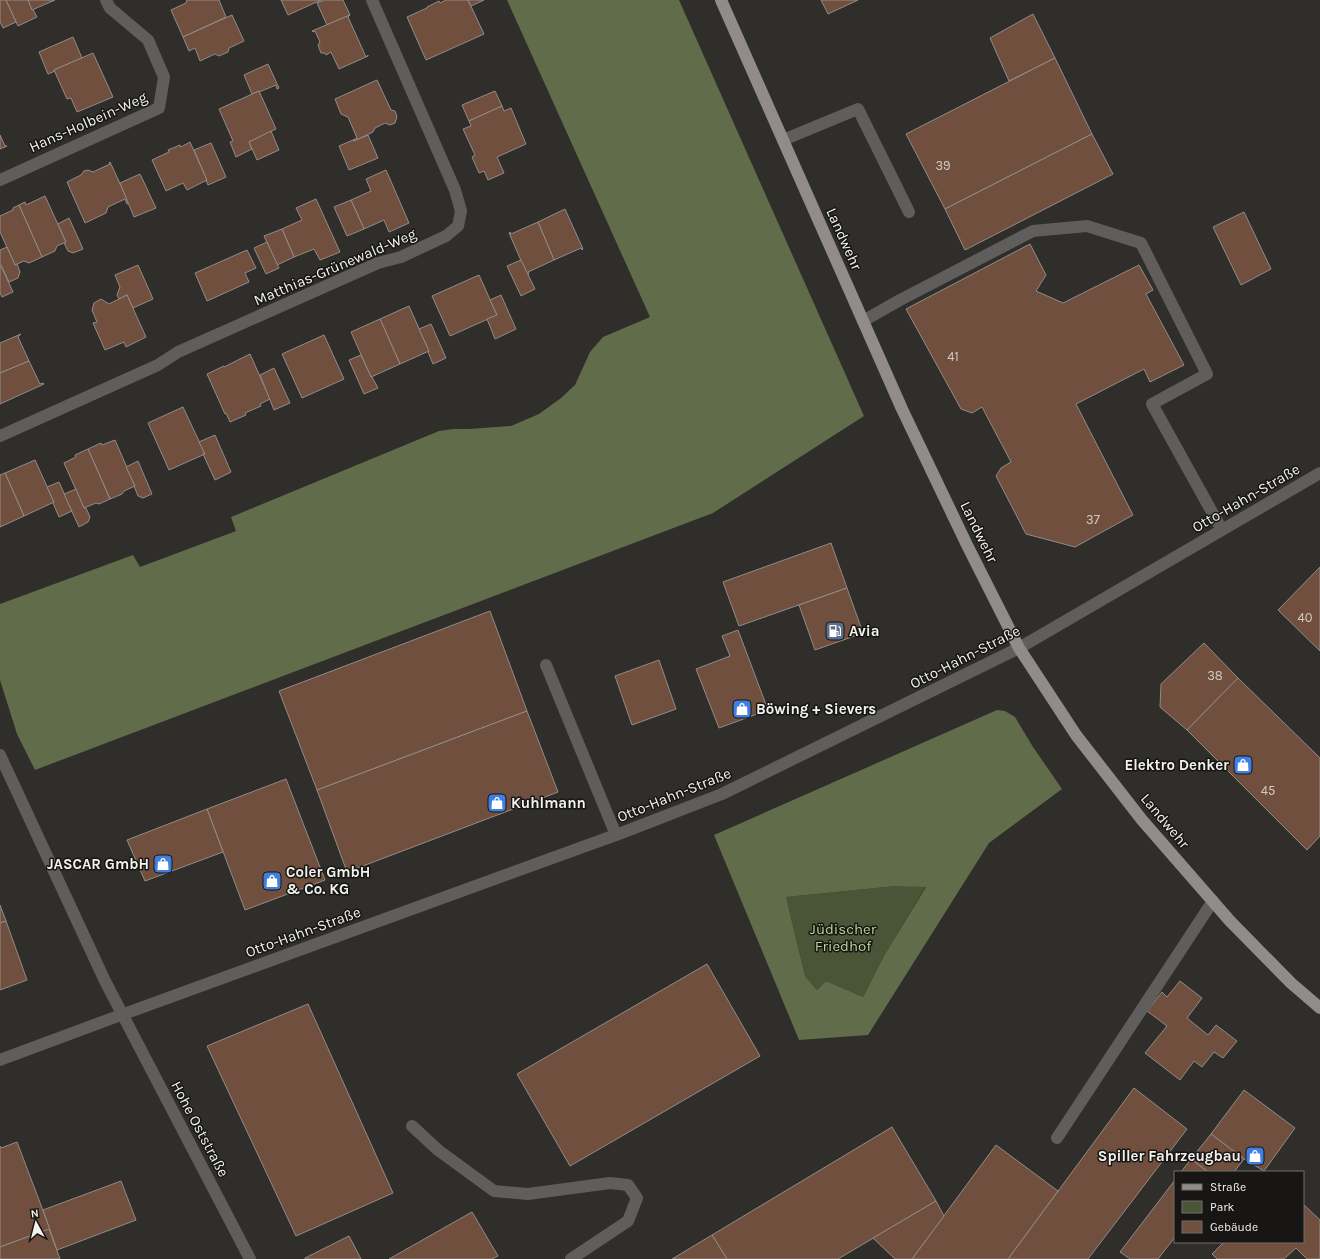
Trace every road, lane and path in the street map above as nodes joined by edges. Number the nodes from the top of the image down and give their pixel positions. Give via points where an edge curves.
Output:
1 (106, 0) edge
2 (372, 0) edge
3 (721, 0) edge
4 (783, 140) junction
5 (0, 180) edge
6 (909, 212) dead end
7 (863, 321) junction
8 (0, 436) edge
9 (1320, 473) edge
10 (1222, 530) junction
11 (1019, 648) junction
12 (546, 665) dead end
13 (0, 755) edge
14 (616, 835) junction
15 (1213, 901) junction
16 (1320, 1008) edge
17 (121, 1014) junction
18 (0, 1060) edge
19 (412, 1126) dead end
20 (1057, 1138) dead end
21 (250, 1259) edge
22 (571, 1259) edge

1 - 5 street, Hans-Holbein-Weg via 110,8 148,40 164,77 160,108
2 - 8 street, Matthias-Grünewald-Weg via 455,190 461,211 458,226 446,236 401,257 378,263 178,352 158,365
3 - 4 main road, Landwehr
4 - 6 street via 858,109
4 - 7 main road, Landwehr
7 - 10 street via 1033,231 1086,226 1141,243 1207,374 1152,404
7 - 11 main road, Landwehr via 912,431
9 - 10 street, Otto-Hahn-Straße
10 - 11 street, Otto-Hahn-Straße
11 - 14 street, Otto-Hahn-Straße via 722,794
11 - 15 main road, Landwehr via 1081,741 1142,820
12 - 14 street
13 - 17 street, Hohe Oststraße
14 - 17 street, Otto-Hahn-Straße
15 - 16 main road, Landwehr via 1291,983
15 - 20 street
17 - 18 street, Otto-Hahn-Straße
17 - 21 street, Hohe Oststraße
19 - 22 street via 438,1150 494,1191 528,1194 610,1183 628,1185 637,1198 628,1221

